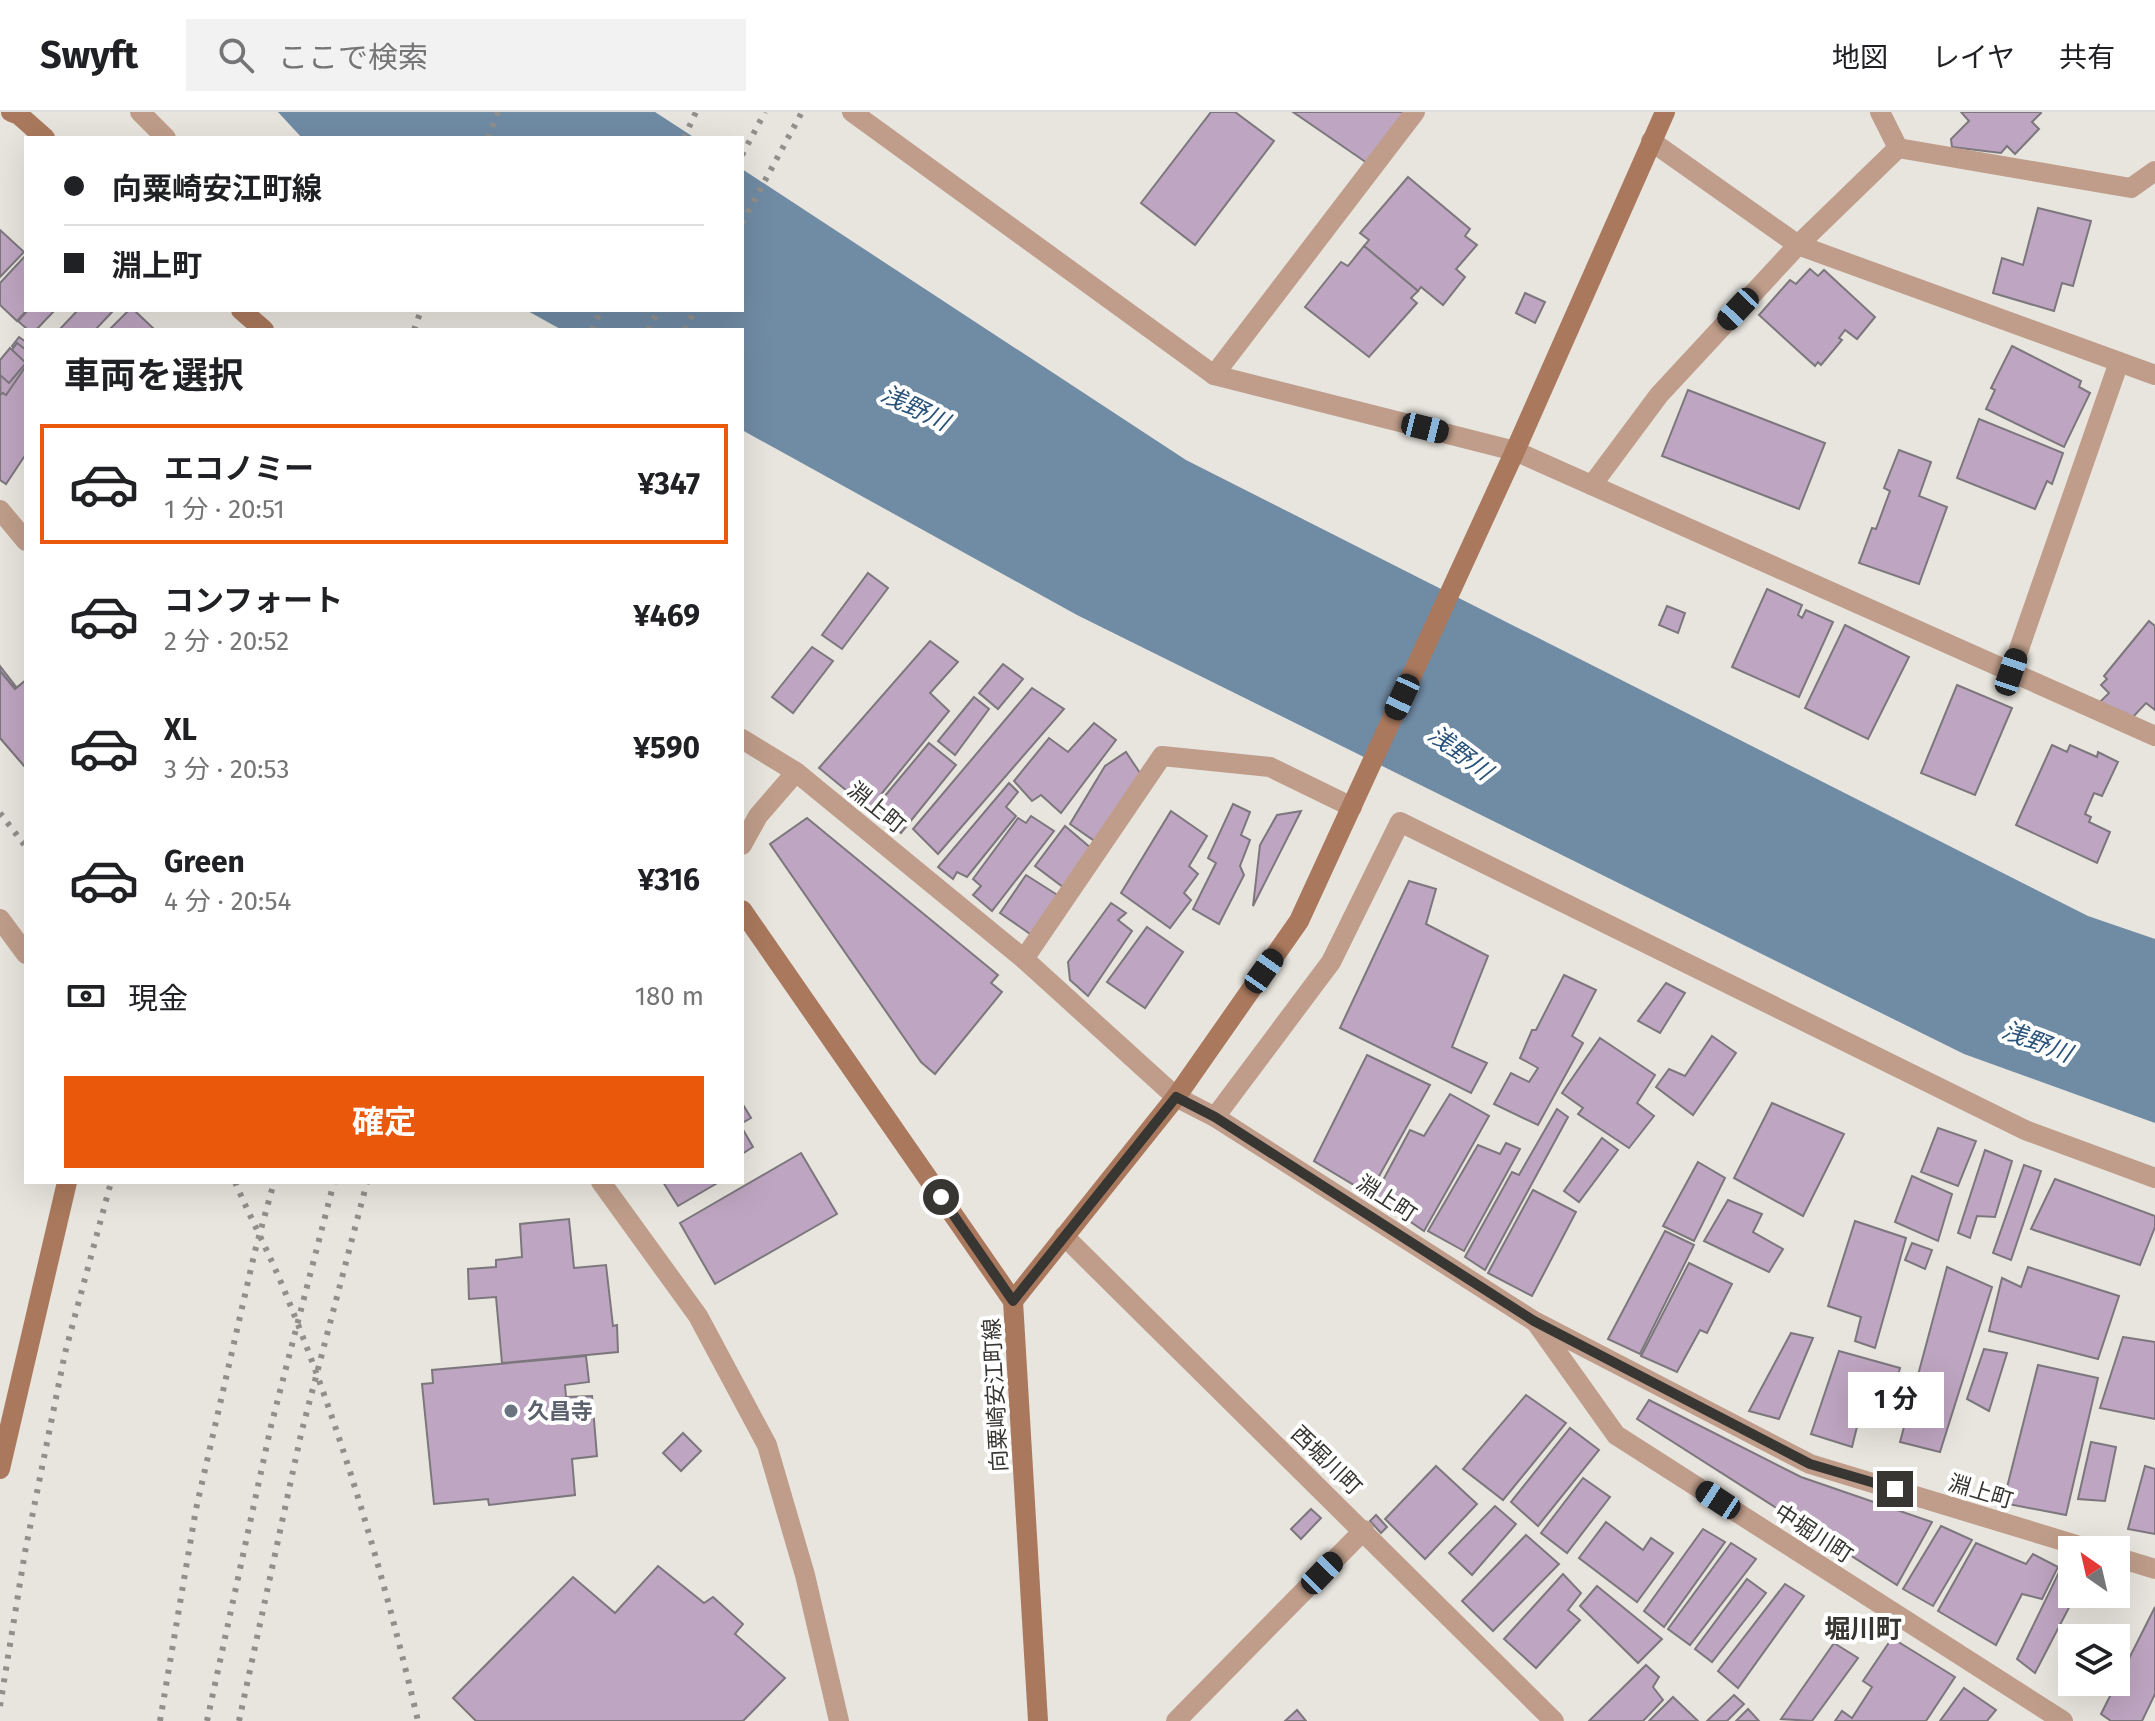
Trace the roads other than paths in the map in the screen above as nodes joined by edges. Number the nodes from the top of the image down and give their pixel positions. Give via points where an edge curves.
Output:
1 (11, 112) edge
2 (140, 112) edge
3 (852, 112) edge
4 (1415, 112) edge
5 (1665, 112) edge
6 (1880, 112) edge
7 (43, 136) edge
8 (164, 136) edge
9 (1651, 141) junction
10 (1898, 148) junction
11 (2155, 171) edge
12 (1798, 245) junction
13 (243, 312) edge
14 (262, 328) edge
15 (2119, 362) junction
16 (1214, 375) junction
17 (2155, 375) edge
18 (1515, 451) junction
19 (1592, 485) junction
20 (0, 510) edge
21 (24, 539) edge
22 (2011, 672) junction
23 (2155, 736) edge
24 (744, 740) edge
25 (796, 772) junction
26 (1352, 807) junction
27 (744, 841) edge
28 (744, 913) edge
29 (0, 919) edge
30 (24, 951) edge
31 (1024, 959) junction
32 (1176, 1097) junction
33 (1215, 1117) junction
34 (2155, 1178) edge
35 (67, 1184) edge
36 (602, 1184) edge
37 (1064, 1236) junction
38 (1013, 1301) junction
39 (1534, 1321) junction
40 (0, 1469) edge
41 (1364, 1530) junction
42 (2058, 1539) edge
43 (2130, 1561) edge
44 (2155, 1569) edge
45 (839, 1721) edge
46 (1038, 1721) edge
47 (1176, 1721) edge
48 (1554, 1721) edge
49 (2063, 1721) edge

1 - 7 street
2 - 8 street
3 - 16 street
4 - 16 street
5 - 9 street
6 - 10 street
9 - 12 street
9 - 18 street
10 - 11 street via 2131,188
10 - 12 street
12 - 15 street
12 - 19 street via 1659,395
13 - 14 street
15 - 17 street
15 - 22 street
16 - 18 street
18 - 19 street
18 - 26 street
19 - 22 street
20 - 21 street
22 - 23 street
24 - 25 street, 淵上町
25 - 27 street via 758,816
25 - 31 street, 淵上町
26 - 31 street via 1270,767 1162,756
26 - 32 street via 1299,921
28 - 38 street, 向粟崎安江町線
29 - 30 street
31 - 32 street, 淵上町
32 - 33 street, 淵上町
32 - 37 street
33 - 34 street via 1331,962 1400,822 2025,1130
33 - 39 street, 淵上町
35 - 40 street
36 - 45 street via 698,1316 767,1445
37 - 38 street
37 - 41 street, 西堀川町
38 - 46 street, 向粟崎安江町線
39 - 42 street, 淵上町 via 1810,1464
39 - 49 street, 中堀川町 via 1616,1435
41 - 47 street
41 - 48 street, 西堀川町
43 - 44 street

